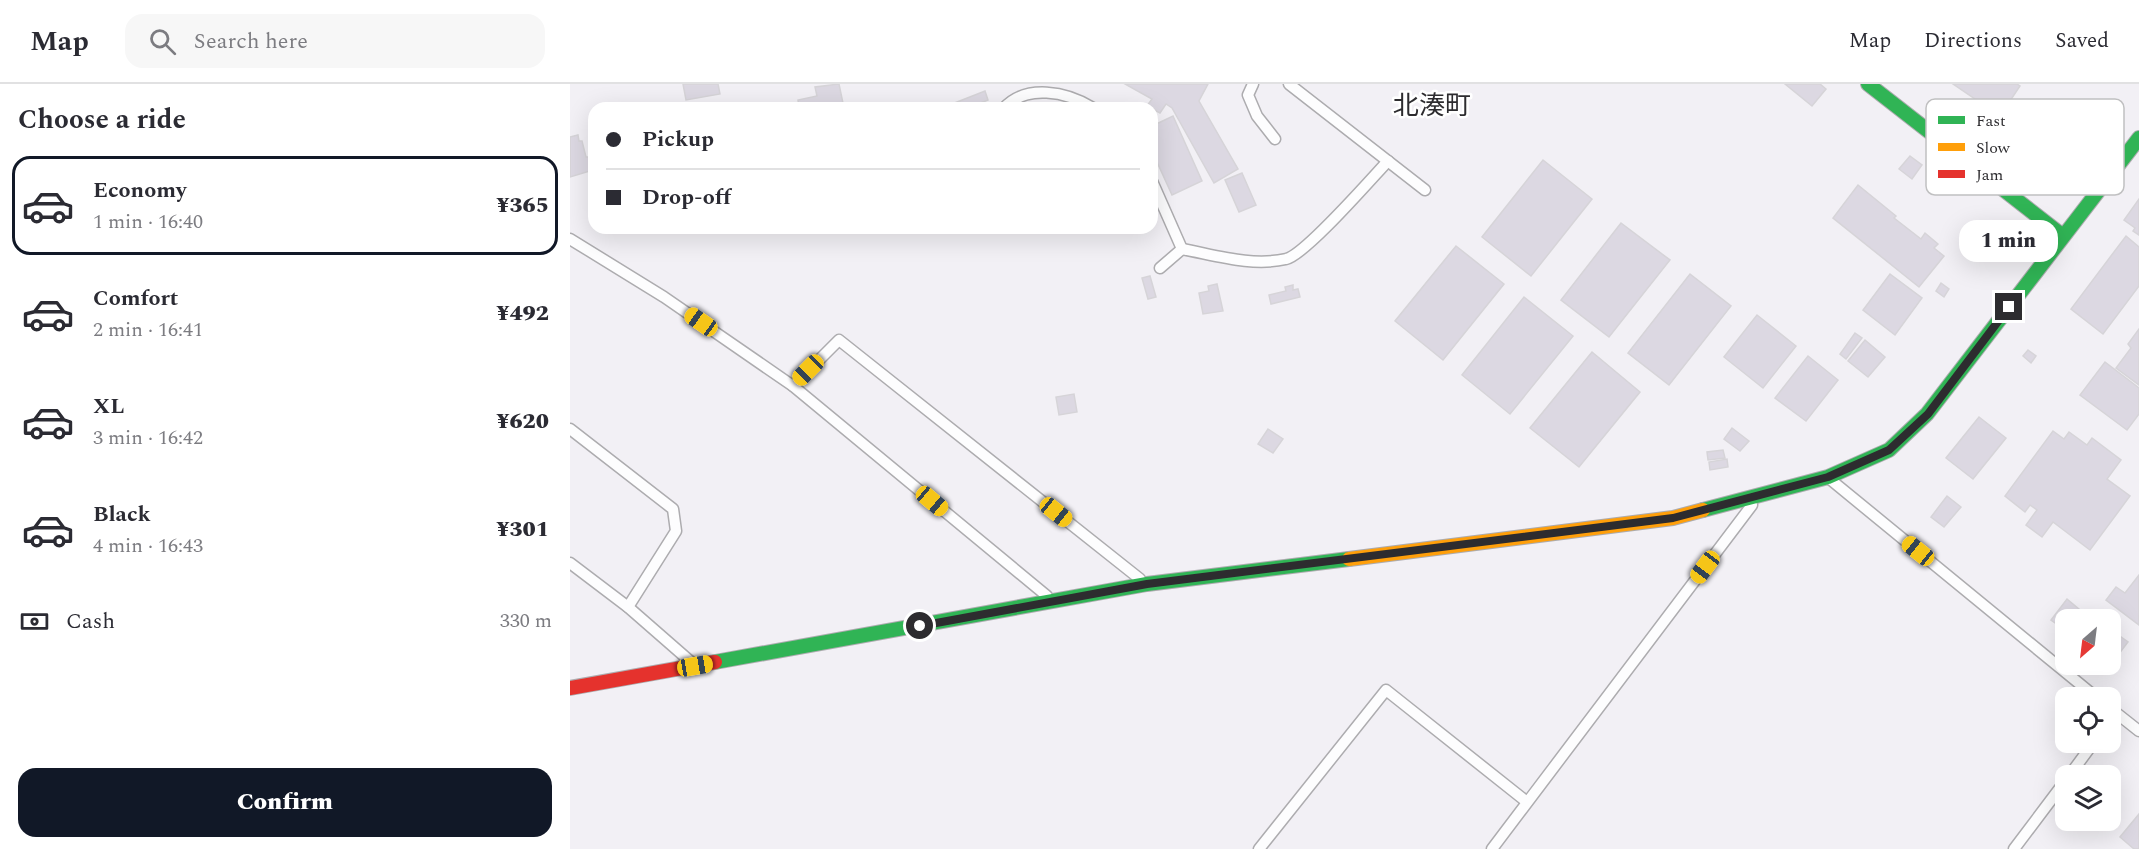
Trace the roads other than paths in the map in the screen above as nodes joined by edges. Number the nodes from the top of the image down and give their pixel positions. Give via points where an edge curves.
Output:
1 (1253, 84) edge
2 (1868, 84) edge
3 (1043, 85) edge
4 (1296, 86) edge
5 (1011, 102) edge
6 (1083, 102) edge
7 (1926, 129) edge
8 (2139, 138) edge
9 (1275, 139) dead end
10 (2124, 157) edge
11 (1388, 161) junction
12 (1425, 190) dead end
13 (1158, 195) edge
14 (2010, 195) edge
15 (2095, 195) edge
16 (2063, 236) junction
17 (570, 239) edge
18 (1182, 249) junction
19 (1160, 268) dead end
20 (793, 386) junction
21 (570, 429) edge
22 (1828, 477) junction
23 (1760, 495) junction
24 (570, 563) edge
25 (1147, 584) junction
26 (1055, 602) junction
27 (628, 607) junction
28 (695, 666) junction
29 (2084, 687) edge
30 (570, 688) edge
31 (2121, 720) edge
32 (2139, 731) edge
33 (2055, 795) edge
34 (1527, 802) junction
35 (1259, 849) edge
36 (1492, 849) edge
37 (2014, 849) edge

1 - 9 lane via 1248,95 1257,117
2 - 7 street
3 - 5 lane via 1025,89
3 - 6 lane
4 - 11 lane
8 - 10 street
11 - 12 lane
11 - 18 lane via 1319,234 1289,259 1256,262
13 - 18 lane
14 - 16 street
15 - 16 street
16 - 22 street via 1928,414 1889,450
17 - 20 lane via 664,297
18 - 19 lane
20 - 25 lane via 839,340
20 - 26 lane
21 - 27 lane via 673,509 676,531
22 - 23 street
22 - 29 lane
23 - 25 street via 1673,518
23 - 34 lane
24 - 27 lane
25 - 26 street
26 - 28 street
27 - 28 lane
28 - 30 street
31 - 32 lane
33 - 37 lane
34 - 35 lane via 1386,690
34 - 36 lane

